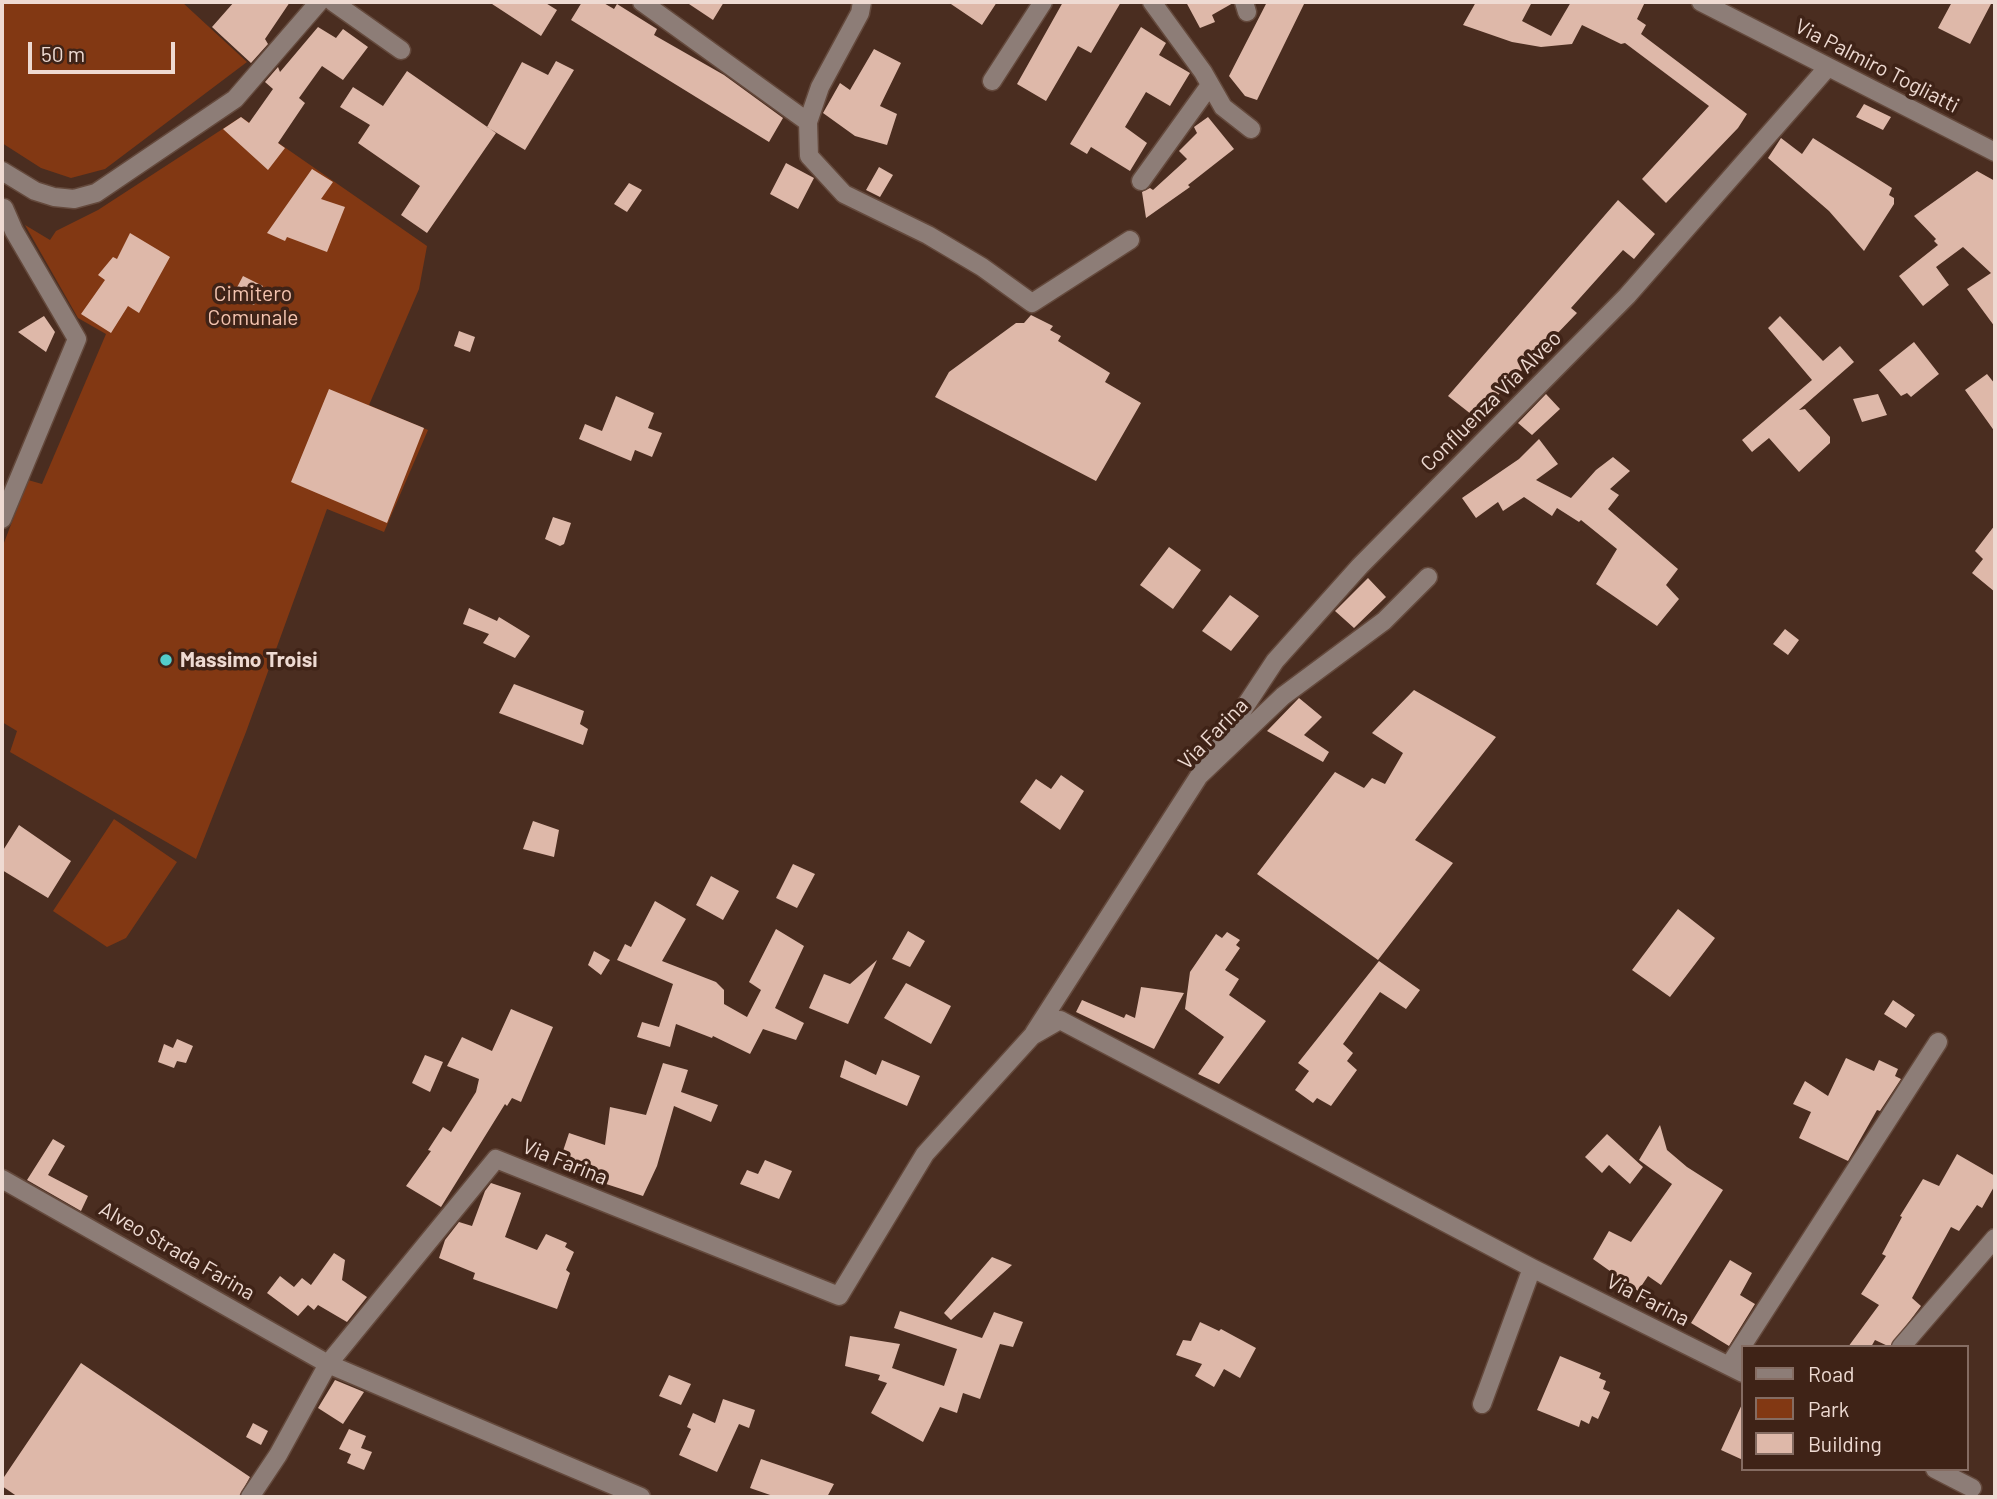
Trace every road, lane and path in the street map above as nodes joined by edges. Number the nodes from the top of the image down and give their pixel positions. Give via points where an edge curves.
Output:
1 (319, 2) edge
2 (332, 2) edge
3 (642, 2) edge
4 (862, 2) edge
5 (1043, 2) edge
6 (1152, 2) edge
7 (1701, 2) edge
8 (401, 50) dead end
9 (1828, 66) junction
10 (992, 81) dead end
11 (1210, 85) junction
12 (808, 122) junction
13 (1251, 129) dead end
14 (1995, 152) edge
15 (2, 171) edge
16 (1141, 181) dead end
17 (19, 182) junction
18 (3, 207) edge
19 (1130, 240) dead end
20 (2, 519) edge
21 (1428, 578) dead end
22 (1199, 776) junction
23 (1032, 1036) junction
24 (1938, 1042) dead end
25 (2, 1180) edge
26 (1995, 1238) edge
27 (1532, 1268) junction
28 (1751, 1345) edge
29 (1903, 1345) edge
30 (328, 1364) junction
31 (1736, 1370) edge
32 (1482, 1405) dead end
33 (1939, 1471) edge
34 (1972, 1488) dead end
35 (250, 1497) edge
36 (641, 1497) edge

1 - 17 street via 235,99 116,181 74,199 44,194
2 - 8 street
3 - 12 street
4 - 12 street
5 - 10 street
6 - 11 street
7 - 9 street, Via Palmiro Togliatti
9 - 14 street, Via Palmiro Togliatti
9 - 22 street, Confluenza Via Alveo via 1627,296 1360,566 1275,661
11 - 13 street via 1223,107
11 - 16 street
12 - 19 street via 809,156 844,194 928,235 1032,303
15 - 17 street
17 - 18 street
18 - 20 street via 77,339
21 - 22 street, Via Farina via 1384,621 1283,696
22 - 23 street, Via Farina
23 - 27 street, Via Farina via 1060,1020
23 - 30 street, Via Farina via 925,1154 839,1296 496,1159
24 - 28 street
25 - 30 street, Alveo Strada Farina
26 - 29 street
27 - 31 street, Via Farina
27 - 32 street
30 - 35 street
30 - 36 street
33 - 34 street

